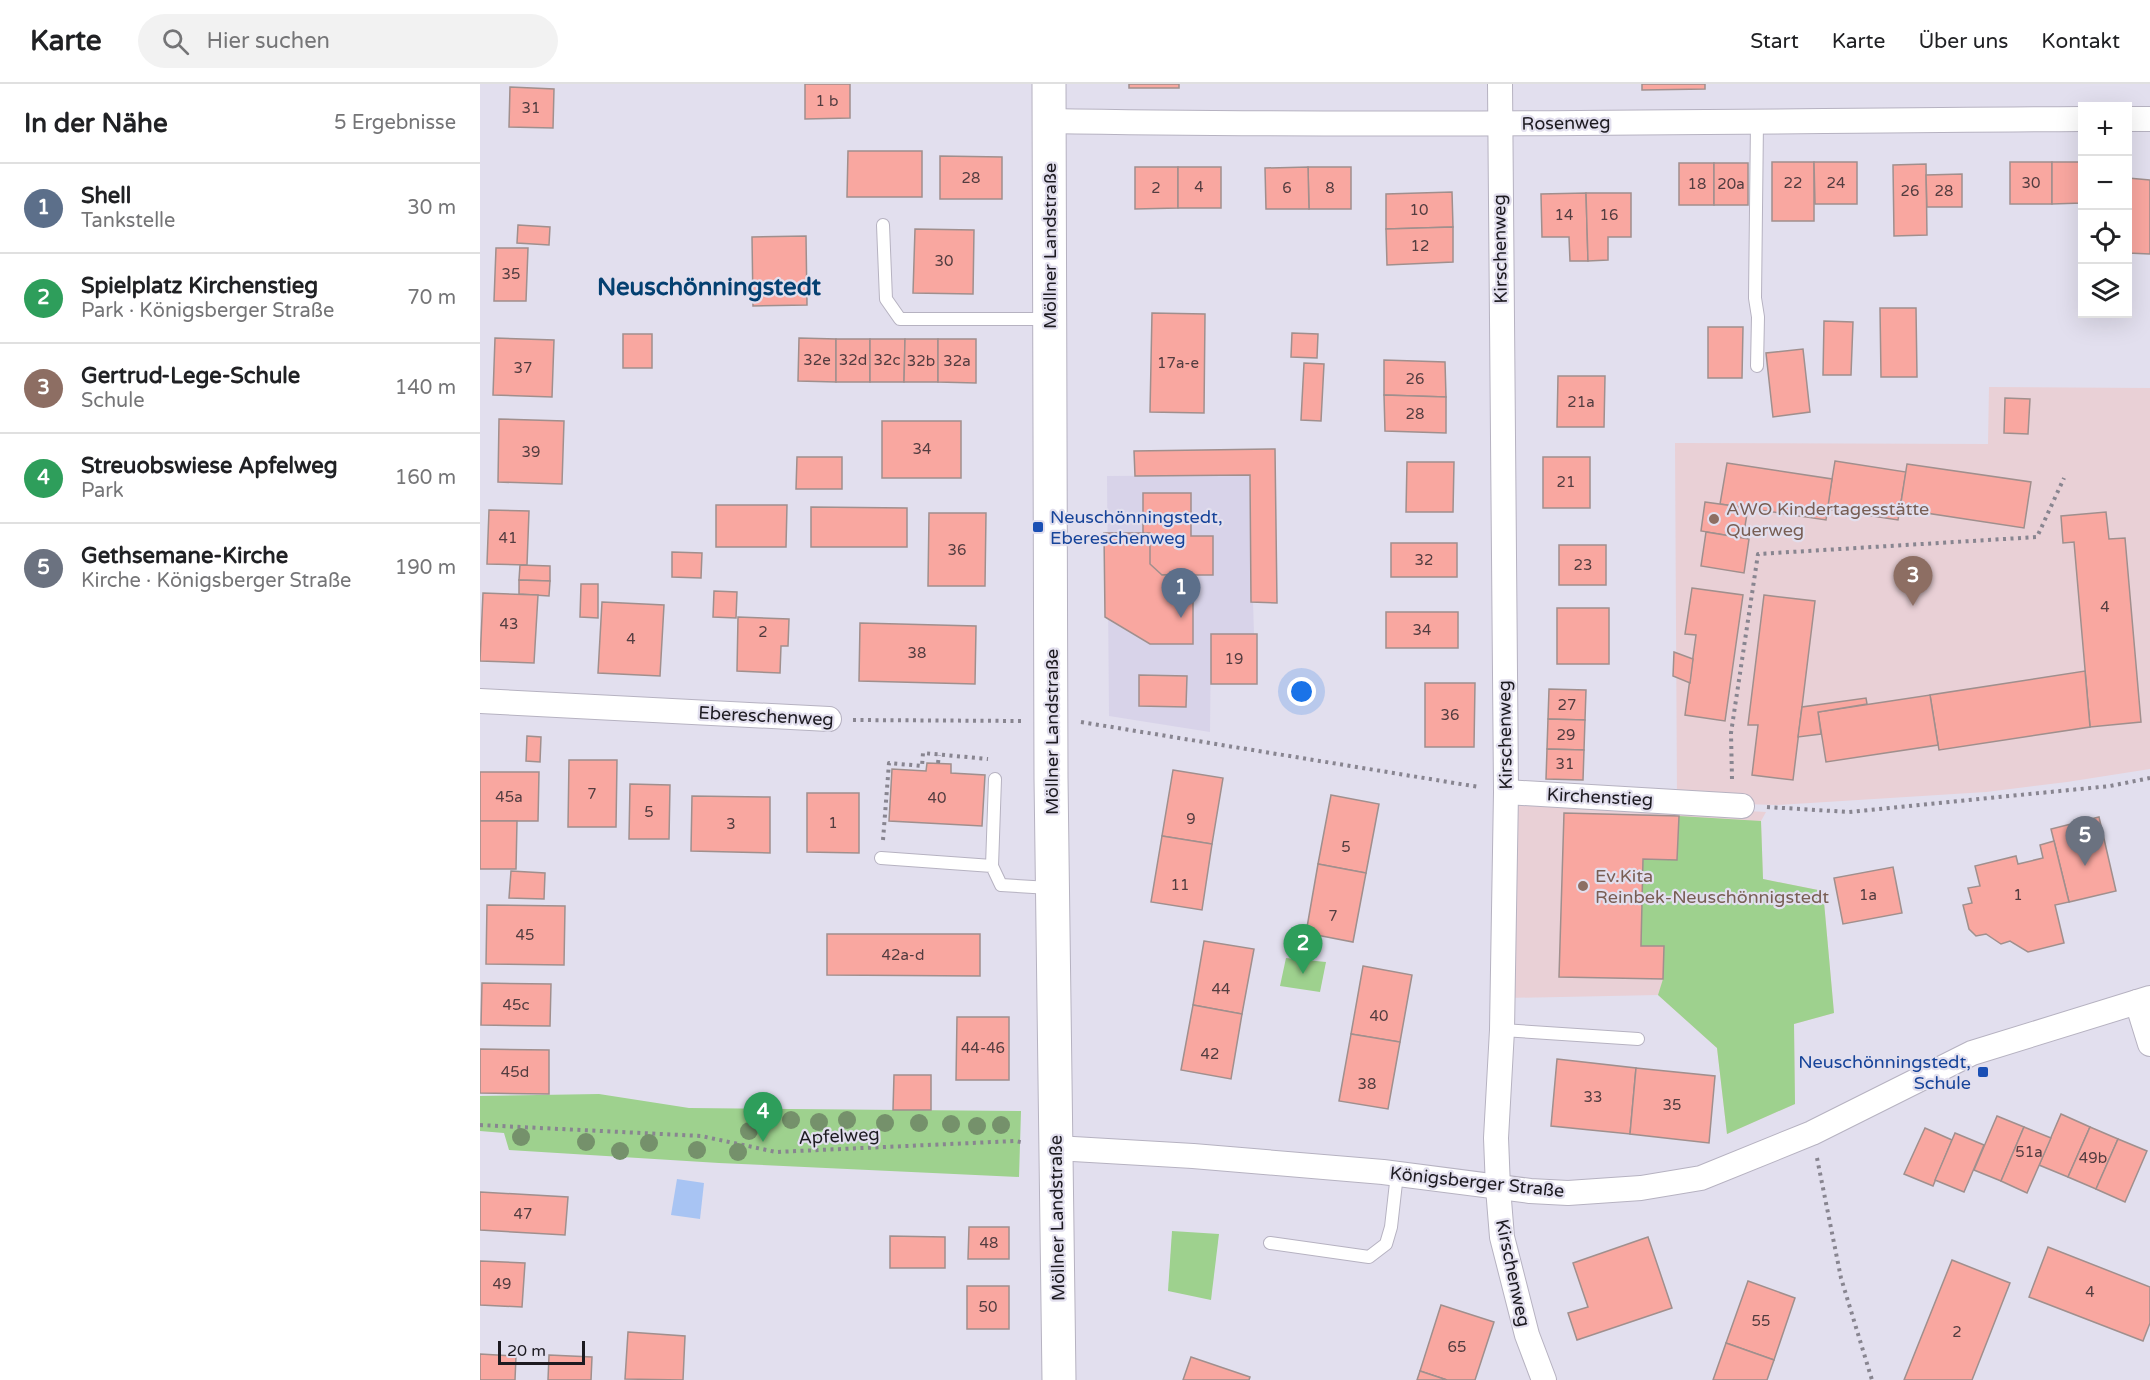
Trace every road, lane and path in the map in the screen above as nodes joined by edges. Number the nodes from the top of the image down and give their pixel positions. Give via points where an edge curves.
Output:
1 (1049, 84) edge
2 (1500, 84) edge
3 (2078, 119) edge
4 (2132, 119) edge
5 (2150, 119) edge
6 (1757, 120) junction
7 (1049, 121) junction
8 (1499, 123) junction
9 (883, 225) dead end
10 (1050, 319) junction
11 (1757, 366) dead end
12 (2064, 478) dead end
13 (480, 701) edge
14 (829, 719) joint
15 (1053, 722) junction
16 (939, 755) junction
17 (938, 763) dead end
18 (2150, 778) edge
19 (995, 779) joint
20 (1732, 781) dead end
21 (1506, 792) junction
22 (1742, 806) joint
23 (881, 858) joint
24 (992, 866) junction
25 (1053, 888) junction
26 (2144, 1000) edge
27 (1502, 1030) junction
28 (1638, 1039) dead end
29 (2150, 1044) edge
30 (480, 1125) edge
31 (1812, 1134) junction
32 (1056, 1148) junction
33 (1397, 1174) junction
34 (1498, 1188) junction
35 (1270, 1243) dead end
36 (1059, 1380) edge
37 (1544, 1380) edge
38 (1872, 1380) edge

1 - 7 main road, Möllner Landstraße
2 - 8 street, Kirschenweg
3 - 6 street, Rosenweg
4 - 5 street
6 - 8 street, Rosenweg
6 - 11 lane
7 - 8 street, Rosenweg
7 - 10 main road, Möllner Landstraße
8 - 21 street, Kirschenweg
9 - 10 lane via 886,299 900,319
10 - 15 main road, Möllner Landstraße
12 - 20 path via 2037,537 1758,554 1732,722
13 - 14 street, Ebereschenweg
14 - 15 path, Ebereschenweg
15 - 21 path via 1088,722
15 - 25 main road, Möllner Landstraße
16 - 17 path
16 - 19 path via 997,759
16 - 23 path via 922,753 922,766 889,763
18 - 22 path via 2110,786 1849,812
19 - 24 lane
21 - 22 street, Kirchenstieg
21 - 27 street, Kirschenweg
23 - 24 lane
24 - 25 lane via 1001,885
25 - 32 main road, Möllner Landstraße
26 - 29 street
26 - 31 street, Königsberger Straße via 1972,1053
27 - 28 lane
27 - 34 street, Kirschenweg via 1496,1138
30 - 32 path, Apfelweg via 701,1136 776,1152 1015,1141
31 - 34 street, Königsberger Straße via 1701,1178 1641,1188 1568,1193
31 - 38 path via 1841,1278
32 - 33 street, Königsberger Straße
32 - 36 main road, Möllner Landstraße
33 - 34 street, Königsberger Straße
33 - 35 lane via 1386,1244 1369,1257
34 - 37 street, Kirschenweg via 1502,1237 1527,1335

